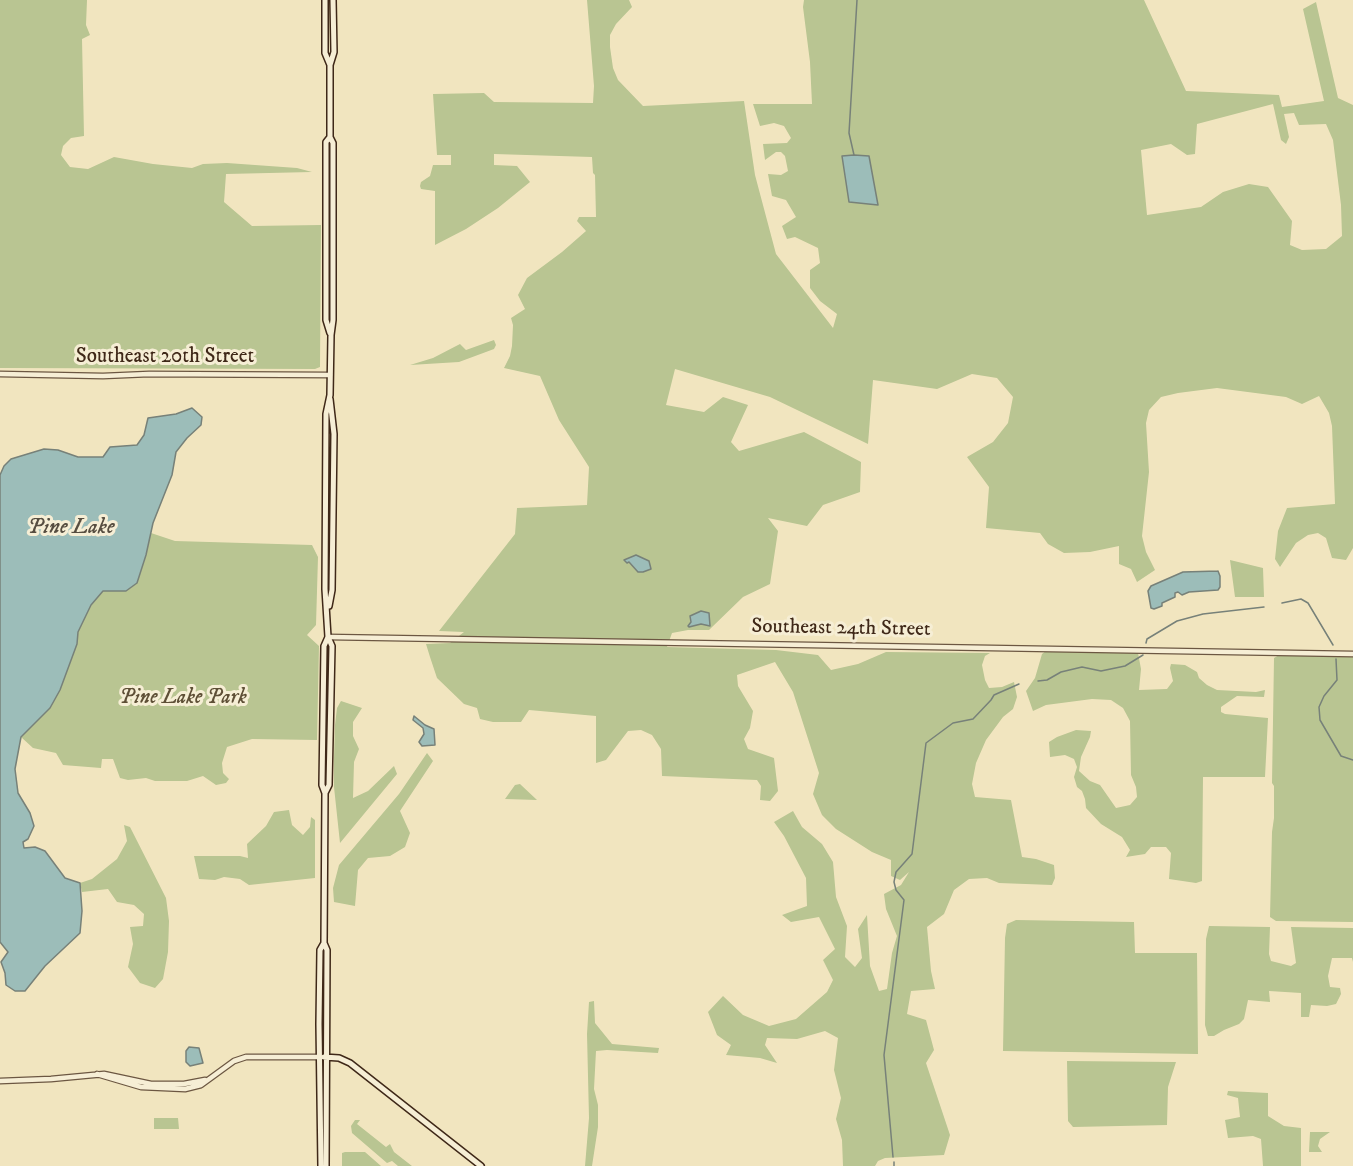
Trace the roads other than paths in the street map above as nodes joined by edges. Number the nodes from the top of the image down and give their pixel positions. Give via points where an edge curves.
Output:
1 (325, 0) edge
2 (333, 0) edge
3 (330, 65) junction
4 (0, 374) edge
5 (330, 375) junction
6 (330, 395) junction
7 (327, 480) junction
8 (332, 507) junction
9 (328, 613) junction
10 (328, 637) junction
11 (1353, 654) edge
12 (323, 740) junction
13 (330, 741) junction
14 (325, 793) junction
15 (322, 1057) junction
16 (0, 1081) edge
17 (321, 1166) edge
18 (326, 1166) edge
19 (481, 1166) edge

1 - 3 main road via 325,53
2 - 3 main road via 334,52
3 - 5 main road
4 - 5 street, Southeast 20th Street
5 - 6 main road
6 - 7 main road via 326,414
6 - 8 main road via 334,434
7 - 8 main road
7 - 9 main road
8 - 9 main road via 332,590
9 - 10 main road
10 - 11 street, Southeast 24th Street
10 - 12 main road via 324,646
10 - 13 main road via 332,646
12 - 13 main road
12 - 14 main road
13 - 14 main road via 329,785
14 - 15 main road via 324,943 320,950
15 - 16 street via 246,1057 194,1087 133,1086 97,1074
15 - 17 main road
15 - 18 main road
15 - 19 main road via 350,1063

